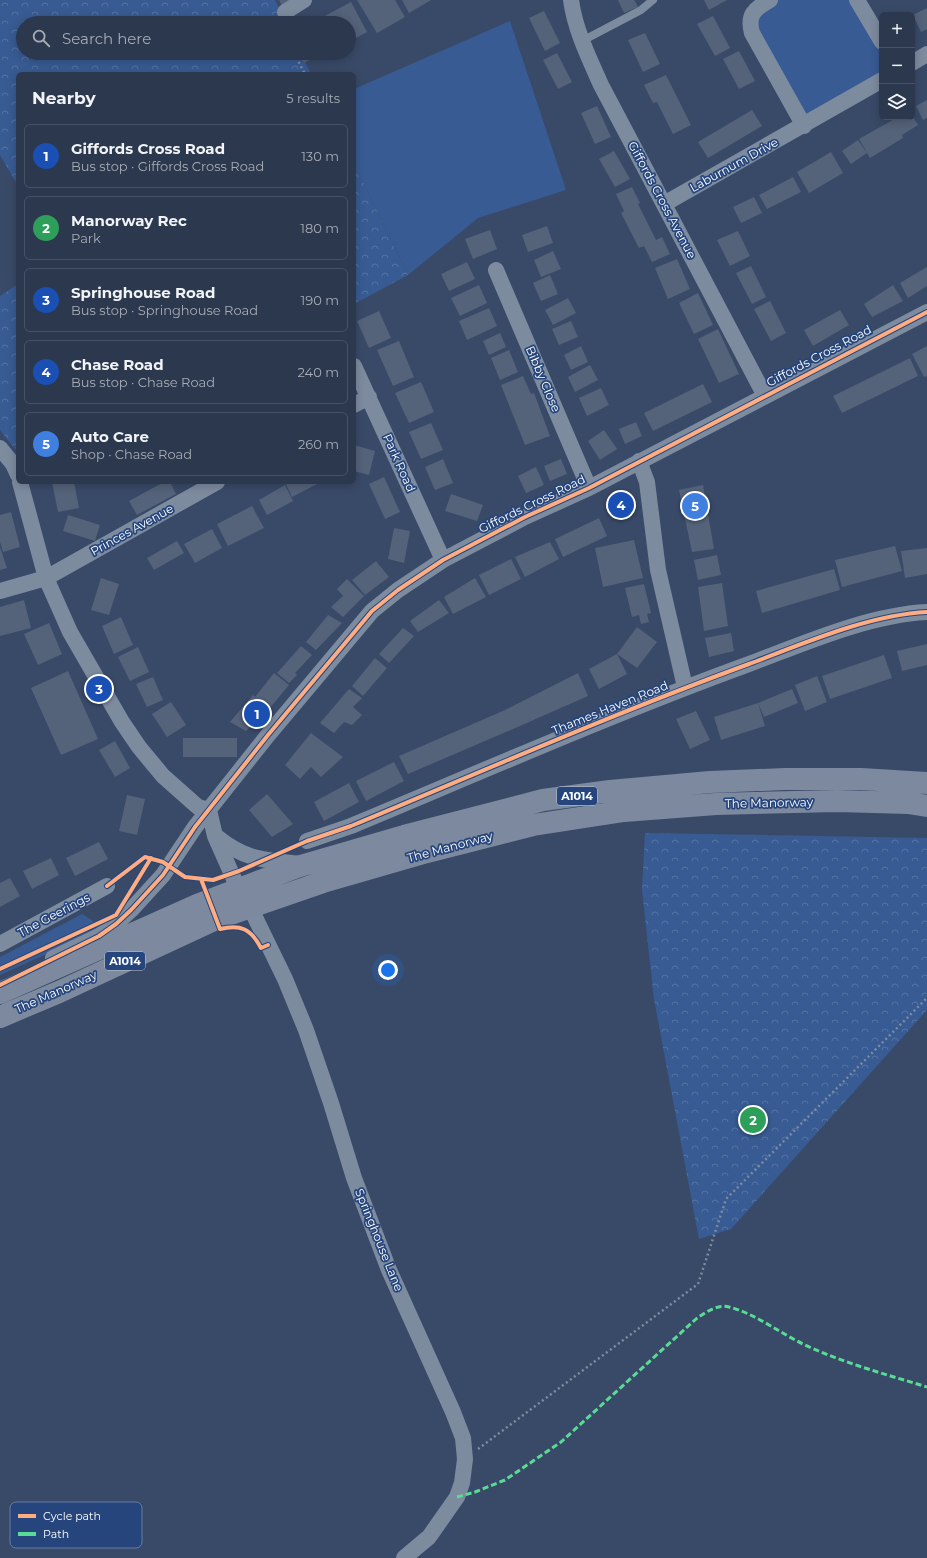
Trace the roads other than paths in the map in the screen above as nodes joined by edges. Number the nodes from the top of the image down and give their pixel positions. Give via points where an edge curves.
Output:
1 (304, 0) edge
2 (571, 0) edge
3 (653, 0) edge
4 (770, 0) edge
5 (857, 0) edge
6 (284, 12) dead end
7 (879, 37) edge
8 (582, 40) junction
9 (927, 54) edge
10 (915, 61) edge
11 (879, 82) edge
12 (804, 126) junction
13 (664, 204) junction
14 (496, 270) dead end
15 (927, 312) edge
16 (356, 370) edge
17 (765, 396) junction
18 (369, 397) junction
19 (356, 404) edge
20 (0, 448) edge
21 (639, 461) junction
22 (16, 471) edge
23 (21, 484) edge
24 (213, 484) edge
25 (589, 488) junction
26 (443, 560) junction
27 (46, 578) junction
28 (0, 591) edge
29 (927, 612) edge
30 (685, 687) junction
31 (927, 783) edge
32 (927, 806) edge
33 (209, 810) junction
34 (215, 836) junction
35 (187, 839) junction
36 (307, 841) dead end
37 (305, 864) junction
38 (108, 886) dead end
39 (238, 888) junction
40 (250, 907) junction
41 (0, 944) edge
42 (0, 985) edge
43 (0, 993) edge
44 (0, 1016) edge
45 (404, 1558) edge

1 - 6 street
2 - 8 street, Giffords Cross Avenue
3 - 8 lane via 641,10
4 - 12 street via 754,11 750,18 750,26
5 - 7 street
8 - 13 street, Giffords Cross Avenue via 601,85
9 - 10 street
11 - 12 street, Laburnum Drive
12 - 13 street, Laburnum Drive
13 - 17 street, Giffords Cross Avenue
14 - 25 street, Bibby Close
15 - 17 street, Giffords Cross Road
16 - 18 street, Park Road
17 - 21 street, Giffords Cross Road
18 - 19 street
18 - 26 street, Park Road
20 - 22 street
21 - 25 street, Giffords Cross Road
21 - 30 street via 647,482 658,570
23 - 27 street
24 - 27 street, Princes Avenue
25 - 26 street, Giffords Cross Road via 525,517
26 - 33 street, Giffords Cross Road via 372,611
27 - 28 street, Princes Avenue
27 - 33 street via 70,632 139,747 163,776 198,806
29 - 30 street, Thames Haven Road via 899,615 842,630
30 - 36 street, Thames Haven Road via 351,826
31 - 37 main road, The Manorway / A1014 via 861,779 785,779 710,782 610,791 543,800
32 - 40 main road, The Manorway / A1014 via 908,803 829,801 716,804 624,811 533,826 427,852 323,882
33 - 34 street, Springhouse Lane
33 - 35 street, Giffords Cross Road
34 - 35 street via 204,831
34 - 37 street via 243,854 265,860
34 - 39 street, Springhouse Lane
35 - 42 street, Giffords Cross Road via 163,876 116,924 99,936
37 - 39 main road, The Manorway / A1014
38 - 41 street, The Geerings
39 - 40 street, Springhouse Lane
39 - 43 main road, The Manorway / A1014
40 - 44 main road, The Manorway / A1014 via 216,919 59,992
40 - 45 street, Springhouse Lane via 285,979 306,1030 354,1178 390,1270 463,1438 465,1459 462,1483 456,1497 429,1537

